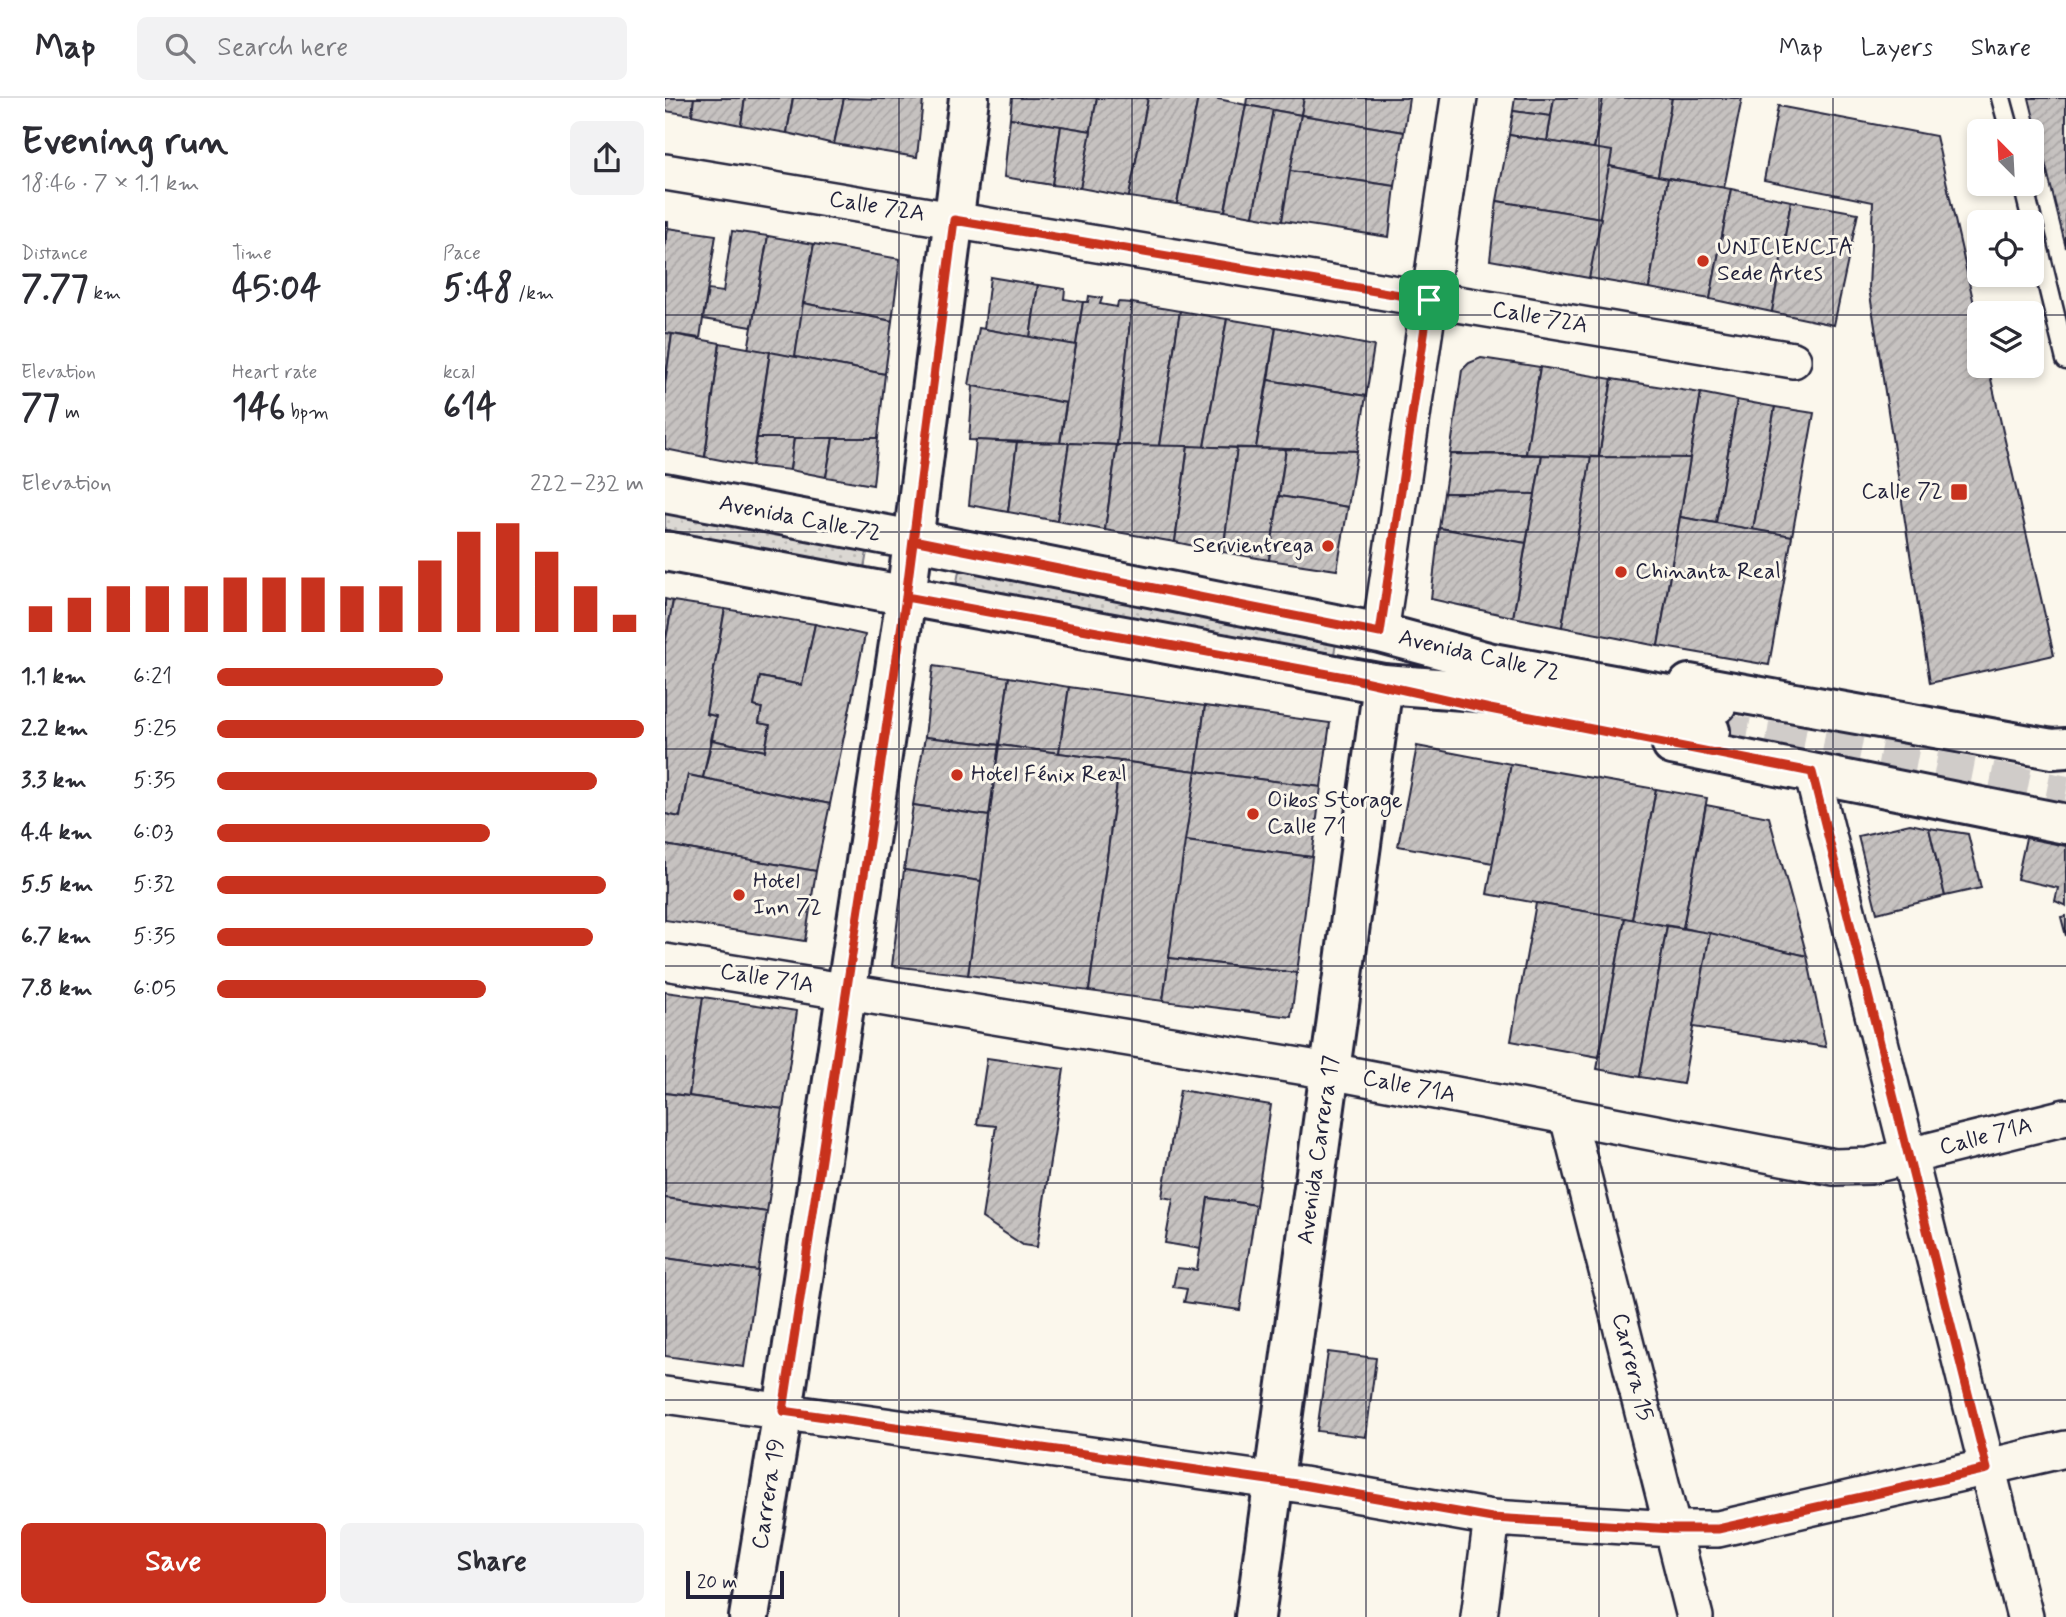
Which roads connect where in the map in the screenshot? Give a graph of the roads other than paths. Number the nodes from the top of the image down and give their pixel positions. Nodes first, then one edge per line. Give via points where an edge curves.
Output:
1 (969, 98) edge
2 (1459, 98) edge
3 (2001, 98) edge
4 (2007, 119) edge
5 (665, 172) edge
6 (2026, 196) edge
7 (954, 220) junction
8 (1429, 300) junction
9 (2066, 359) edge
10 (1793, 360) dead end
11 (665, 493) edge
12 (913, 540) junction
13 (665, 551) edge
14 (906, 597) junction
15 (1380, 633) junction
16 (1383, 684) junction
17 (2066, 748) edge
18 (1812, 772) junction
19 (2066, 824) edge
20 (665, 962) edge
21 (846, 992) junction
22 (1330, 1072) junction
23 (1568, 1116) junction
24 (2066, 1117) edge
25 (1909, 1156) junction
26 (665, 1395) edge
27 (783, 1411) junction
28 (2066, 1449) edge
29 (1987, 1469) junction
30 (1274, 1481) junction
31 (1492, 1518) junction
32 (1673, 1529) junction
33 (749, 1617) edge
34 (1255, 1617) edge
35 (1479, 1617) edge
36 (1695, 1617) edge
37 (2025, 1617) edge

1 - 7 main road, Carrera 19
2 - 8 street
3 - 4 lane
5 - 7 street, Calle 72A
6 - 9 lane
7 - 8 street, Calle 72A
7 - 12 main road, Carrera 19
8 - 10 street, Calle 72A
8 - 15 street
11 - 12 main road, Avenida Calle 72
12 - 14 main road, Carrera 19
12 - 15 main road, Avenida Calle 72
13 - 14 main road, Avenida Calle 72
14 - 16 main road, Avenida Calle 72
14 - 21 main road, Carrera 19
15 - 16 main road, Avenida Calle 72 via 1714,717
15 - 17 main road via 1495,648 2052,750
16 - 18 main road via 1502,712
16 - 22 main road, Avenida Carrera 17
18 - 19 main road
18 - 25 street
20 - 21 street, Calle 71A
21 - 22 street, Calle 71A
21 - 27 main road, Carrera 19
22 - 23 street, Calle 71A
22 - 30 main road, Avenida Carrera 17
23 - 25 street, Calle 71A via 1834,1167 1869,1166
23 - 32 street, Carrera 15
24 - 25 street, Calle 71A
25 - 29 street
26 - 27 street
27 - 30 street
27 - 33 main road, Carrera 19
28 - 29 street
29 - 32 street via 1718,1529
29 - 37 street
30 - 31 street
30 - 34 main road, Avenida Carrera 17
31 - 32 street
31 - 35 street
32 - 36 street, Carrera 15

